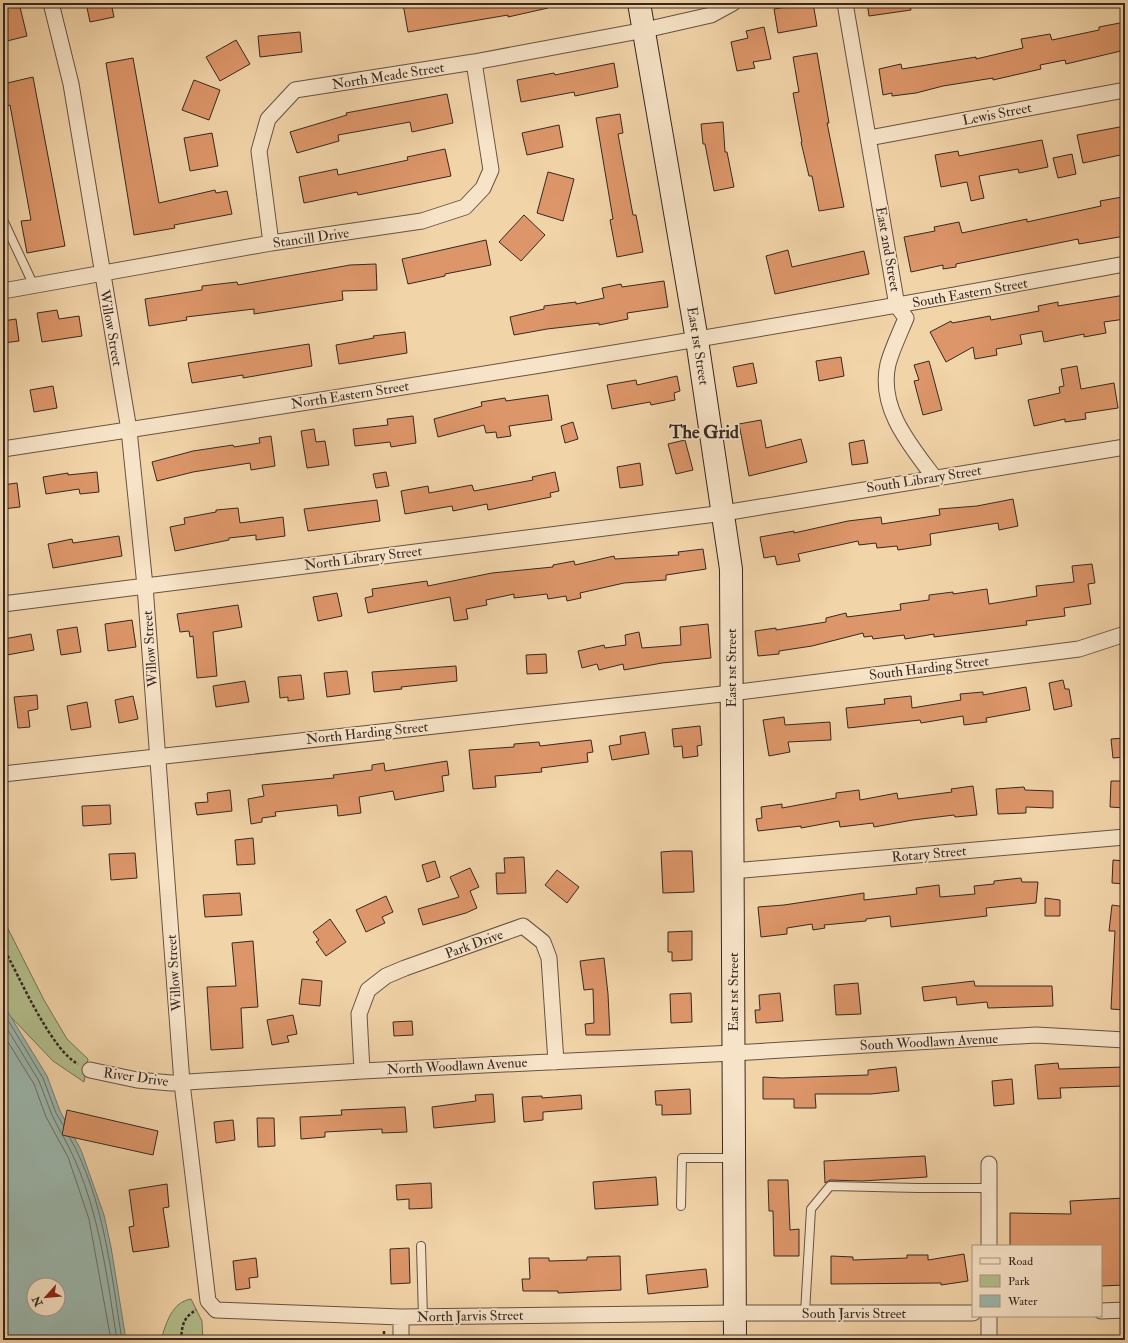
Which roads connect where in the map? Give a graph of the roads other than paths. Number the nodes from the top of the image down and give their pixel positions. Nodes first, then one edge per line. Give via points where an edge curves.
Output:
1 (51, 3) edge
2 (639, 3) edge
3 (733, 3) edge
4 (845, 3) edge
5 (645, 30) junction
6 (474, 62) junction
7 (1125, 90) edge
8 (869, 138) junction
9 (3, 220) edge
10 (271, 243) junction
11 (1125, 264) edge
12 (102, 273) junction
13 (34, 286) junction
14 (3, 291) edge
15 (897, 306) junction
16 (697, 340) junction
17 (129, 430) junction
18 (1125, 447) edge
19 (3, 449) edge
20 (934, 477) junction
21 (724, 513) junction
22 (145, 586) junction
23 (3, 604) edge
24 (1125, 634) edge
25 (731, 693) junction
26 (158, 757) junction
27 (3, 774) edge
28 (1125, 837) edge
29 (733, 871) junction
30 (1125, 1040) edge
31 (733, 1053) junction
32 (556, 1062) junction
33 (90, 1070) road end
34 (362, 1071) junction
35 (182, 1083) junction
36 (733, 1158) junction
37 (989, 1164) dead end
38 (988, 1188) junction
39 (681, 1206) dead end
40 (989, 1245) edge
41 (421, 1246) dead end
42 (204, 1305) joint
43 (1125, 1310) edge
44 (1102, 1311) edge
45 (972, 1312) edge
46 (735, 1313) junction
47 (805, 1313) junction
48 (401, 1317) junction
49 (423, 1317) junction
50 (989, 1317) edge
51 (401, 1340) edge
52 (735, 1340) edge
53 (989, 1340) edge

1 - 12 street, Willow Street via 71,84
2 - 5 street, East 1st Street
3 - 5 street, North Meade Street via 711,15
4 - 8 street, East 2nd Street
5 - 6 street, North Meade Street
5 - 16 street, East 1st Street
6 - 10 street, North Meade Street via 295,90 268,118 259,151
6 - 10 street, Stancill Drive via 491,170 483,188 466,207 422,221
7 - 8 street, Lewis Street
8 - 15 street, East 2nd Street
9 - 13 lane
10 - 12 street, Stancill Drive
11 - 15 street, South Eastern Street
12 - 13 street, Stancill Drive
12 - 17 street, Willow Street
13 - 14 street, Stancill Drive
15 - 16 street, South Eastern Street
15 - 20 street, East 2nd Street via 906,318 888,364 888,401 902,435
16 - 17 street, North Eastern Street
16 - 21 street, East 1st Street
17 - 19 street, North Eastern Street
17 - 22 street, Willow Street
18 - 20 street, South Library Street
20 - 21 street, South Library Street
21 - 22 street, North Library Street
21 - 25 street, East 1st Street via 730,569
22 - 23 street, North Library Street
22 - 26 street, Willow Street
24 - 25 street, South Harding Street via 1079,649
25 - 26 street, North Harding Street
25 - 29 street, East 1st Street
26 - 27 street, North Harding Street
26 - 35 street, Willow Street
28 - 29 street, Rotary Street
29 - 31 street, East 1st Street
30 - 31 street, South Woodlawn Avenue via 1036,1035
31 - 32 street, North Woodlawn Avenue
31 - 36 street, East 1st Street
32 - 34 street, North Woodlawn Avenue
32 - 34 street, Park Drive via 550,958 543,942 523,926 386,976 368,990 359,1014
33 - 35 street, River Drive via 137,1080
34 - 35 street, North Woodlawn Avenue
35 - 42 street, Willow Street
36 - 39 lane via 682,1158
36 - 46 street, East 1st Street
37 - 38 street
38 - 40 street
38 - 47 lane via 830,1186 811,1209
41 - 49 lane
42 - 48 street, North Jarvis Street via 216,1310
43 - 44 street
45 - 47 street, South Jarvis Street
46 - 47 street, South Jarvis Street
46 - 49 street, North Jarvis Street
46 - 52 street, East 1st Street
48 - 49 street, North Jarvis Street
48 - 51 street
50 - 53 street

